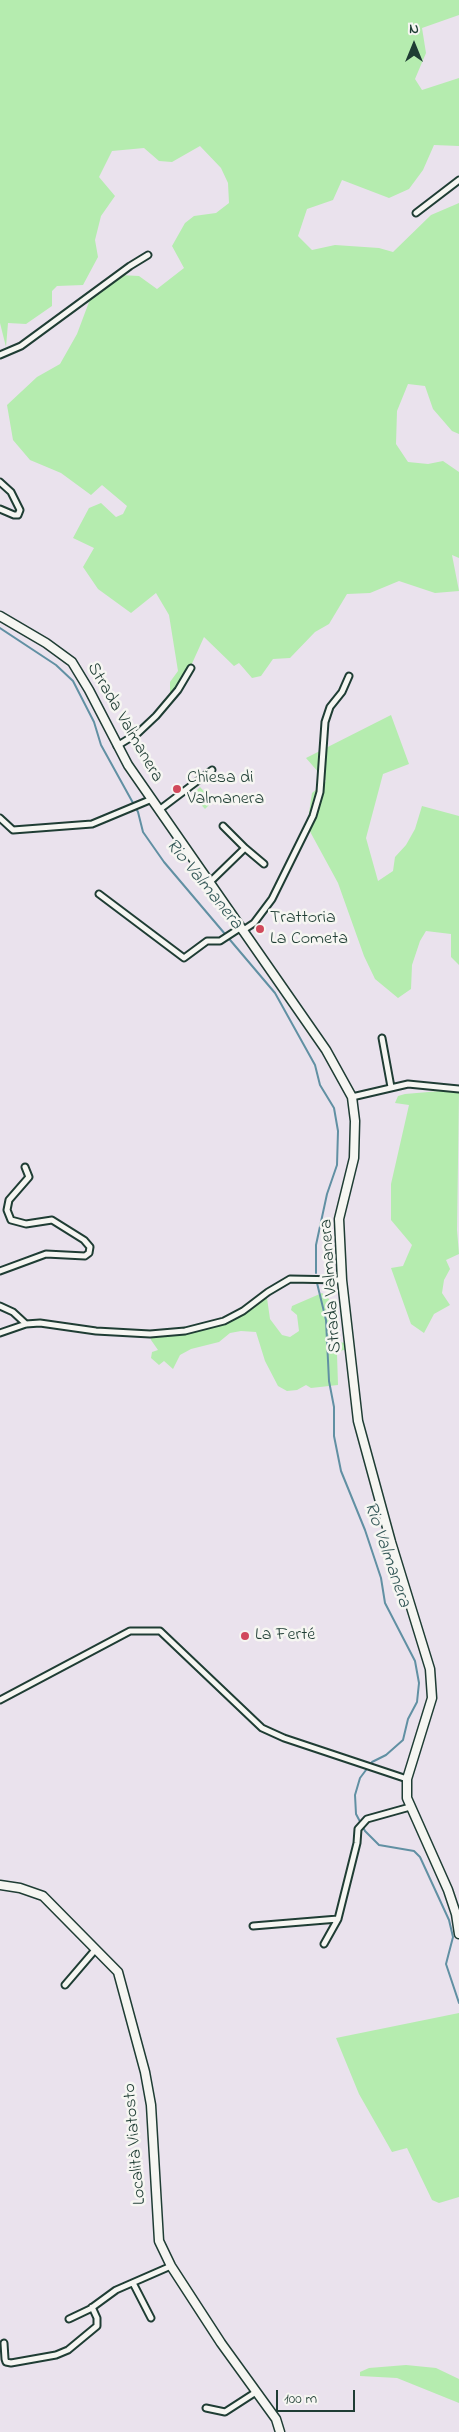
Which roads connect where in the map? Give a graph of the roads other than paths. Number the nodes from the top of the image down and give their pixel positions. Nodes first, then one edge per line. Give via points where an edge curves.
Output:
1 (459, 180) edge
2 (416, 213) dead end
3 (148, 255) dead end
4 (0, 355) edge
5 (0, 482) edge
6 (0, 509) edge
7 (0, 616) edge
8 (191, 668) dead end
9 (349, 676) dead end
10 (117, 746) junction
11 (212, 770) dead end
12 (152, 799) junction
13 (159, 810) junction
14 (0, 818) edge
15 (223, 826) dead end
16 (245, 848) junction
17 (264, 864) dead end
18 (209, 883) junction
19 (99, 894) dead end
20 (241, 930) junction
21 (382, 1038) dead end
22 (391, 1087) junction
23 (459, 1089) edge
24 (352, 1098) junction
25 (25, 1167) dead end
26 (0, 1271) edge
27 (342, 1280) junction
28 (0, 1306) edge
29 (26, 1324) junction
30 (0, 1333) edge
31 (0, 1700) edge
32 (406, 1779) junction
33 (410, 1807) junction
34 (0, 1885) edge
35 (338, 1920) junction
36 (253, 1926) dead end
37 (459, 1934) edge
38 (324, 1944) dead end
39 (95, 1950) junction
40 (65, 1985) dead end
41 (171, 2266) junction
42 (133, 2283) junction
43 (92, 2308) junction
44 (69, 2318) dead end
45 (151, 2318) dead end
46 (4, 2344) dead end
47 (256, 2392) junction
48 (206, 2408) dead end
49 (280, 2432) edge

1 - 2 street
3 - 4 street via 21,346
5 - 6 street via 11,492 20,510 18,515 14,515
7 - 10 street, Strada Valmanera via 72,662
8 - 10 street via 164,708 138,733
9 - 20 street via 330,707 325,722 320,792 314,816 272,899 254,924
10 - 12 street, Strada Valmanera
11 - 13 street
12 - 13 street, Strada Valmanera
12 - 14 street via 92,824 14,830
13 - 18 street, Strada Valmanera
15 - 16 street
16 - 17 street
16 - 18 street
18 - 20 street, Strada Valmanera
19 - 20 street via 184,958 207,941 220,942
20 - 24 street, Strada Valmanera via 326,1050
21 - 22 street
22 - 23 street via 408,1084
22 - 24 street
24 - 27 street, Strada Valmanera via 354,1158 339,1219
25 - 26 street via 29,1177 9,1200 7,1210 11,1220 26,1224 52,1220 84,1240 90,1247 89,1253 85,1256 46,1254
27 - 29 street via 298,1278 282,1282 243,1312 224,1321 184,1331 150,1334
27 - 32 street, Strada Valmanera via 361,1436 430,1669 432,1698
28 - 29 street
29 - 30 street
31 - 32 street via 130,1631 160,1632 262,1728
32 - 33 street, Strada Valmanera
33 - 35 street via 367,1819 360,1828
33 - 37 street, Strada Valmanera via 448,1890
34 - 39 street, Località Viatosto via 43,1896
35 - 36 street
35 - 38 street
39 - 40 street
39 - 41 street, Località Viatosto via 118,1972 145,2072 151,2105 158,2235
41 - 42 street
41 - 47 street, Località Viatosto
42 - 43 street via 116,2290
42 - 45 street
43 - 44 street
43 - 46 street via 97,2326 68,2350 56,2355 11,2363 5,2359
47 - 48 street via 225,2412
47 - 49 street, Località Viatosto via 276,2419

